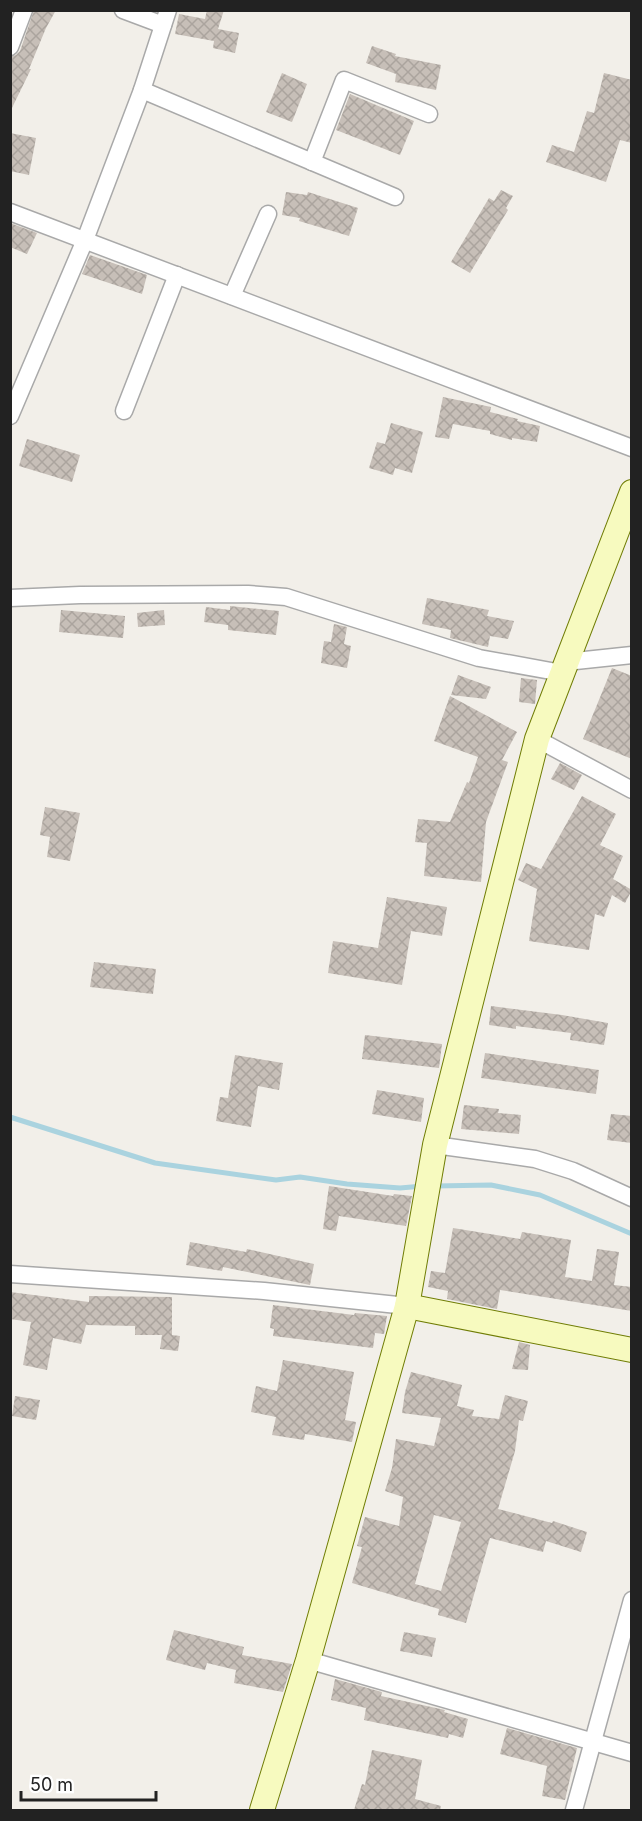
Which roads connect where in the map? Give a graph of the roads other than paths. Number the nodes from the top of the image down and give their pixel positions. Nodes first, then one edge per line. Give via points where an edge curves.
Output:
1 (24, 10) edge
2 (123, 10) edge
3 (166, 18) edge
4 (10, 47) edge
5 (142, 90) junction
6 (429, 114) dead end
7 (312, 162) junction
8 (395, 197) dead end
9 (10, 212) edge
10 (268, 214) dead end
11 (85, 240) junction
12 (177, 275) junction
13 (232, 296) junction
14 (17, 384) edge
15 (124, 411) dead end
16 (10, 416) edge
17 (632, 448) edge
18 (632, 492) edge
19 (10, 598) edge
20 (632, 655) edge
21 (564, 668) junction
22 (537, 739) junction
23 (632, 790) edge
24 (435, 1145) junction
25 (632, 1198) edge
26 (10, 1274) edge
27 (407, 1306) junction
28 (632, 1350) edge
29 (632, 1600) edge
30 (308, 1660) junction
31 (591, 1741) junction
32 (632, 1753) edge
33 (262, 1810) edge
34 (574, 1810) edge

1 - 4 street
2 - 3 street
3 - 5 street
5 - 7 street
5 - 11 street
6 - 7 street via 344,80
7 - 8 street
9 - 11 street
10 - 13 street
11 - 12 street
11 - 14 street
12 - 13 street
12 - 15 street
13 - 17 street
14 - 16 street
18 - 21 street
19 - 21 street via 248,594 286,597 478,658
20 - 21 street
21 - 22 street
22 - 23 street
22 - 24 street
24 - 25 street via 535,1159 573,1171
24 - 27 street
26 - 27 street via 264,1291
27 - 28 street
27 - 30 street
29 - 31 street
30 - 31 street
30 - 33 street
31 - 32 street
31 - 34 street

